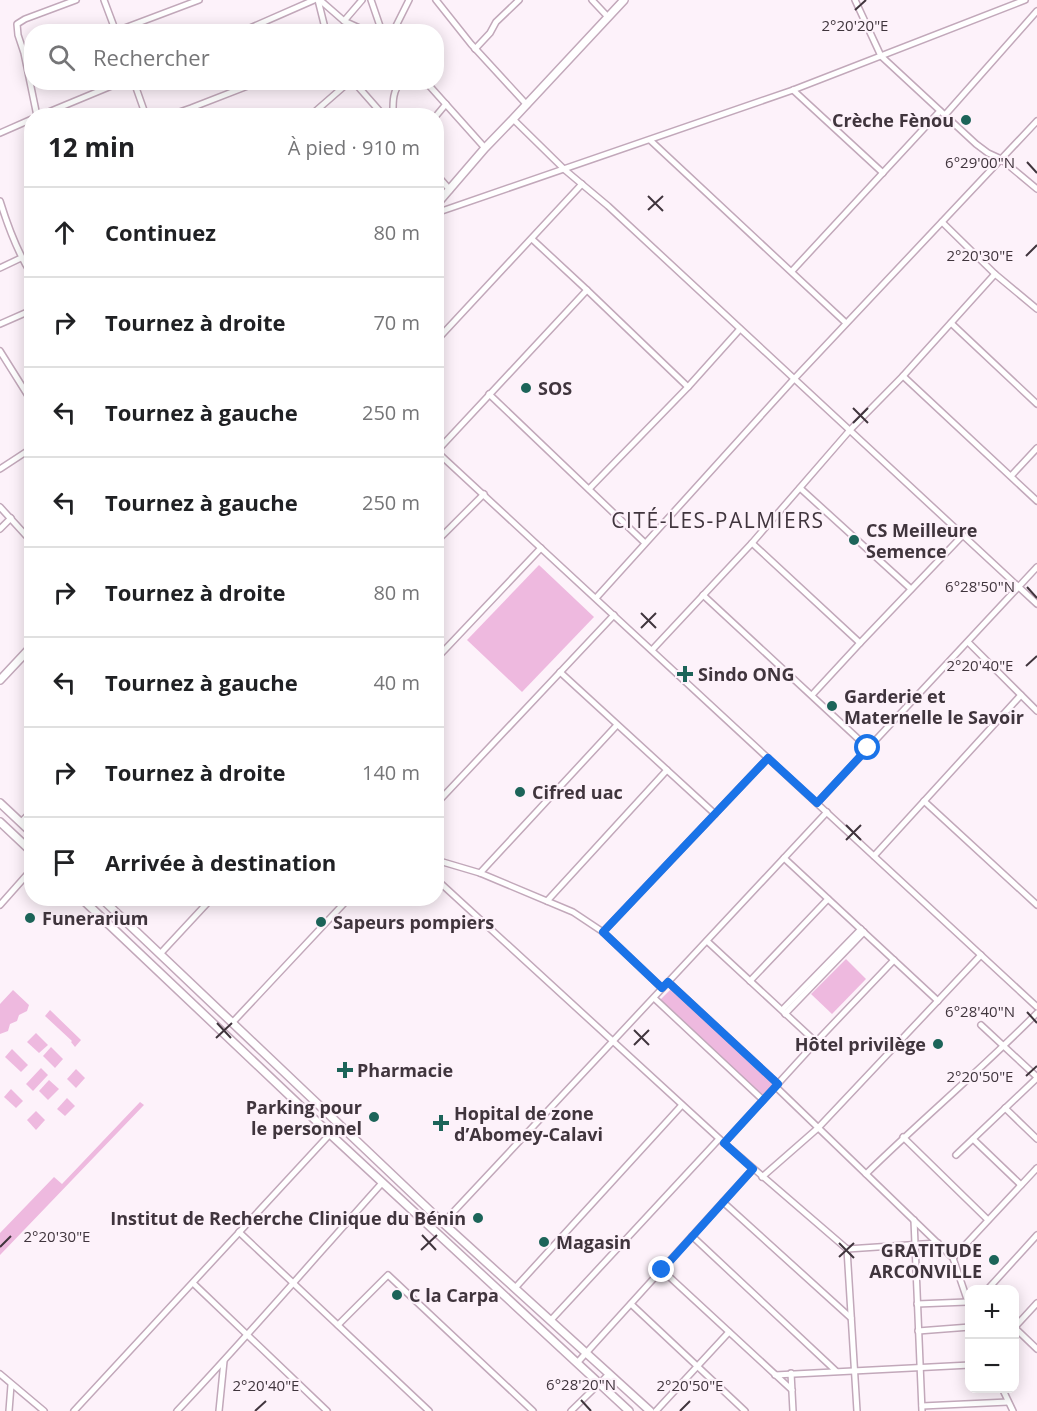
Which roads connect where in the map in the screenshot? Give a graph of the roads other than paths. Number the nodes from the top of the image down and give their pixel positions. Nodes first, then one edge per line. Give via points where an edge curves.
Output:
1 (76, 0) edge
2 (104, 0) edge
3 (317, 0) edge
4 (362, 0) edge
5 (371, 0) edge
6 (409, 0) edge
7 (436, 0) edge
8 (519, 0) edge
9 (592, 0) edge
10 (624, 0) edge
11 (855, 0) edge
12 (1025, 0) edge
13 (196, 1) edge
14 (1037, 11) edge
15 (608, 17) junction
16 (344, 21) junction
17 (113, 24) edge
18 (135, 24) edge
19 (260, 24) edge
20 (324, 24) edge
21 (351, 24) edge
22 (379, 24) edge
23 (397, 24) edge
24 (475, 49) junction
25 (24, 53) edge
26 (881, 56) junction
27 (33, 90) edge
28 (101, 90) edge
29 (137, 90) edge
30 (237, 90) edge
31 (340, 90) edge
32 (361, 90) edge
33 (396, 90) edge
34 (433, 90) edge
35 (793, 90) junction
36 (446, 104) junction
37 (527, 105) junction
38 (37, 108) edge
39 (58, 108) edge
40 (143, 108) edge
41 (191, 108) edge
42 (319, 108) edge
43 (377, 108) edge
44 (393, 108) edge
45 (442, 108) edge
46 (943, 113) junction
47 (513, 119) junction
48 (1037, 121) edge
49 (24, 122) edge
50 (0, 133) edge
51 (650, 140) junction
52 (485, 148) junction
53 (1002, 159) junction
54 (565, 170) junction
55 (883, 173) junction
56 (444, 183) edge
57 (582, 184) junction
58 (1037, 189) edge
59 (450, 190) junction
60 (444, 196) edge
61 (0, 201) edge
62 (444, 210) edge
63 (942, 222) junction
64 (532, 239) junction
65 (21, 258) junction
66 (24, 263) edge
67 (0, 268) edge
68 (792, 271) junction
69 (995, 274) junction
70 (587, 290) junction
71 (1037, 309) edge
72 (24, 314) edge
73 (951, 322) junction
74 (846, 323) junction
75 (0, 324) edge
76 (740, 329) junction
77 (444, 332) edge
78 (0, 351) edge
79 (903, 376) junction
80 (794, 379) junction
81 (688, 387) junction
82 (24, 389) edge
83 (489, 394) junction
84 (1037, 404) edge
85 (850, 430) junction
86 (444, 443) edge
87 (1037, 448) edge
88 (24, 453) edge
89 (444, 457) edge
90 (0, 469) edge
91 (1011, 477) junction
92 (800, 488) junction
93 (589, 489) junction
94 (484, 494) junction
95 (1037, 501) edge
96 (0, 507) edge
97 (11, 518) junction
98 (0, 529) edge
99 (24, 533) edge
100 (444, 534) edge
101 (963, 535) junction
102 (645, 543) junction
103 (752, 543) junction
104 (541, 548) junction
105 (1037, 567) edge
106 (1019, 587) junction
107 (911, 589) junction
108 (704, 595) junction
109 (596, 598) junction
110 (1037, 604) edge
111 (614, 615) junction
112 (860, 642) junction
113 (968, 642) junction
114 (652, 650) junction
115 (444, 651) edge
116 (24, 654) edge
117 (560, 672) junction
118 (0, 680) edge
119 (812, 695) junction
120 (1021, 695) junction
121 (1037, 711) edge
122 (617, 724) junction
123 (868, 748) junction
124 (768, 758) junction
125 (667, 770) junction
126 (444, 795) edge
127 (924, 801) junction
128 (0, 803) edge
129 (817, 803) junction
130 (827, 812) junction
131 (715, 814) junction
132 (24, 819) edge
133 (0, 822) edge
134 (21, 822) junction
135 (24, 825) edge
136 (24, 844) edge
137 (874, 856) junction
138 (784, 858) junction
139 (444, 862) edge
140 (480, 873) junction
141 (24, 878) edge
142 (444, 886) edge
143 (828, 899) junction
144 (547, 901) junction
145 (1036, 902) edge
146 (0, 905) edge
147 (89, 906) edge
148 (109, 906) edge
149 (205, 906) edge
150 (342, 906) edge
151 (862, 931) junction
152 (603, 932) junction
153 (707, 941) junction
154 (160, 954) junction
155 (981, 955) junction
156 (894, 960) junction
157 (750, 981) junction
158 (668, 982) junction
159 (662, 988) junction
160 (654, 998) junction
161 (938, 1000) junction
162 (1037, 1007) edge
163 (785, 1011) junction
164 (1037, 1013) edge
165 (232, 1023) junction
166 (981, 1025) dead end
167 (612, 1042) junction
168 (816, 1042) junction
169 (1004, 1046) junction
170 (1037, 1078) edge
171 (777, 1085) junction
172 (764, 1100) junction
173 (682, 1105) junction
174 (1005, 1108) junction
175 (818, 1128) junction
176 (330, 1134) junction
177 (903, 1137) junction
178 (973, 1139) junction
179 (1037, 1139) edge
180 (721, 1141) junction
181 (956, 1155) dead end
182 (1037, 1168) edge
183 (753, 1169) junction
184 (866, 1174) junction
185 (762, 1177) junction
186 (382, 1183) junction
187 (1021, 1185) junction
188 (723, 1202) junction
189 (914, 1220) junction
190 (988, 1220) junction
191 (443, 1223) junction
192 (239, 1232) junction
193 (1037, 1235) edge
194 (693, 1236) junction
195 (938, 1244) junction
196 (915, 1245) junction
197 (847, 1249) junction
198 (953, 1258) junction
199 (662, 1270) junction
200 (193, 1282) junction
201 (293, 1282) junction
202 (992, 1285) edge
203 (515, 1288) junction
204 (965, 1296) edge
205 (1037, 1303) edge
206 (631, 1304) junction
207 (917, 1304) junction
208 (965, 1305) edge
209 (850, 1318) junction
210 (550, 1320) junction
211 (1019, 1323) edge
212 (338, 1325) junction
213 (965, 1327) edge
214 (918, 1331) junction
215 (729, 1332) junction
216 (1019, 1333) edge
217 (247, 1334) junction
218 (1037, 1349) edge
219 (586, 1353) junction
220 (224, 1361) junction
221 (577, 1363) junction
222 (965, 1365) edge
223 (698, 1366) junction
224 (920, 1367) junction
225 (853, 1370) junction
226 (836, 1371) junction
227 (791, 1373) junction
228 (0, 1374) edge
229 (609, 1374) junction
230 (775, 1375) junction
231 (599, 1383) junction
232 (11, 1385) junction
233 (792, 1390) junction
234 (1004, 1393) edge
235 (1008, 1402) junction
236 (922, 1409) edge
237 (220, 1410) edge
238 (9, 1411) edge
239 (44, 1411) edge
240 (74, 1411) edge
241 (177, 1411) edge
242 (327, 1411) edge
243 (429, 1411) edge
244 (533, 1411) edge
245 (571, 1411) edge
246 (629, 1411) edge
247 (650, 1411) edge
248 (656, 1411) edge
249 (745, 1411) edge
250 (793, 1411) edge
251 (857, 1411) edge
252 (1013, 1411) edge

1 - 25 street via 17,24
2 - 17 street
3 - 16 street
3 - 19 street
3 - 20 street
4 - 16 street
5 - 22 street
6 - 23 street
7 - 24 street
8 - 24 street via 496,21
9 - 15 street
10 - 15 street
11 - 26 street
12 - 26 street
13 - 18 street
14 - 46 street
15 - 37 street
16 - 21 street
24 - 37 street
26 - 35 street
26 - 46 street
27 - 38 street
28 - 39 street
29 - 40 street
30 - 41 street
31 - 42 street
32 - 43 street
33 - 44 street
34 - 36 street
35 - 51 street
35 - 55 street
36 - 45 street
36 - 52 street
37 - 47 street
46 - 53 street via 975,144
46 - 55 street
47 - 52 street
47 - 54 street
48 - 53 street
49 - 50 street
51 - 54 street
51 - 68 street
52 - 59 street
53 - 58 street
53 - 63 street
54 - 57 street
54 - 62 street
55 - 68 street
56 - 59 street
57 - 64 street
57 - 76 street
59 - 60 street
61 - 65 street
63 - 69 street
63 - 74 street
64 - 70 street
64 - 77 street
65 - 66 street
65 - 67 street
68 - 74 street
69 - 71 street
69 - 73 street
70 - 81 street
70 - 83 street
72 - 75 street
73 - 79 street
73 - 84 street
74 - 80 street
76 - 80 street
76 - 81 street
78 - 82 street
79 - 85 street
79 - 91 street
80 - 85 street
80 - 102 street
81 - 93 street
83 - 86 street
83 - 93 street
85 - 92 street
85 - 101 street
87 - 91 street
88 - 90 street
89 - 94 street
91 - 95 street
92 - 103 street
92 - 107 street
93 - 102 street
94 - 100 street
94 - 104 street
96 - 97 street
97 - 98 street
97 - 99 street
101 - 106 street
101 - 107 street
102 - 109 street
103 - 108 street
103 - 112 street
104 - 109 street
104 - 115 street
105 - 106 street
106 - 110 street
106 - 113 street
107 - 112 street
108 - 114 street
108 - 119 street
109 - 111 street
111 - 114 street
111 - 117 street
112 - 119 street
113 - 120 street
113 - 123 street
114 - 124 street
116 - 118 street
117 - 122 street
117 - 126 street
119 - 123 street
120 - 121 street
120 - 127 street
122 - 125 street
122 - 140 street
123 - 129 street
124 - 129 street
124 - 131 street
125 - 131 street
125 - 144 street
127 - 137 street
127 - 145 street
128 - 134 street
129 - 130 street
130 - 137 street
130 - 138 street
131 - 152 street
132 - 134 street
133 - 136 street
134 - 135 street
137 - 155 street
138 - 143 street
138 - 153 street
139 - 140 street
140 - 144 street
141 - 146 street
142 - 167 street
143 - 151 street
143 - 157 street
144 - 152 street
147 - 176 street
148 - 154 street
149 - 154 street
150 - 165 street
151 - 156 street
151 - 163 street
152 - 159 street
153 - 157 street
153 - 158 street
154 - 165 street
155 - 161 street
155 - 162 street
156 - 161 street
156 - 168 street
157 - 163 street
158 - 159 street
158 - 171 street
159 - 160 street
160 - 167 street
160 - 172 street
161 - 175 street
163 - 168 street
164 - 169 street
165 - 191 street
166 - 169 street
167 - 173 street
167 - 191 street
168 - 171 street
169 - 170 street
169 - 177 street
170 - 174 street
171 - 172 street
171 - 175 street
172 - 180 street
173 - 180 street
173 - 203 street
174 - 178 street
174 - 179 street
175 - 184 street
175 - 185 street
176 - 186 street
176 - 192 street
177 - 184 street
177 - 190 street
178 - 181 street
178 - 187 street
180 - 183 street
180 - 210 street
182 - 187 street
183 - 185 street
183 - 188 street
184 - 189 street
185 - 197 street
186 - 201 street
186 - 221 street
187 - 190 street
188 - 194 street
188 - 209 street
189 - 195 street
189 - 196 street
190 - 198 street
191 - 203 street
192 - 200 street
192 - 201 street
193 - 202 street
194 - 199 street
194 - 226 street
195 - 196 street
195 - 198 street
196 - 197 street
196 - 207 street
197 - 209 street
198 - 204 street
199 - 206 street
199 - 215 street
200 - 217 street
200 - 240 street
201 - 212 street
201 - 217 street
203 - 210 street
205 - 211 street
206 - 219 street
206 - 223 street
207 - 208 street
207 - 214 street
209 - 225 street
210 - 219 street
212 - 243 street
212 - 244 street via 388,1275
213 - 214 street
214 - 224 street
215 - 223 street
215 - 230 street
216 - 218 street
217 - 220 street
217 - 242 street
219 - 221 street
219 - 229 street
220 - 237 street
220 - 241 street
221 - 231 street
222 - 224 street
223 - 248 street
223 - 249 street
224 - 225 street
224 - 236 street
225 - 226 street
225 - 251 street
226 - 227 street
227 - 230 street
227 - 233 street
228 - 232 street
229 - 231 street
229 - 247 street
230 - 233 street
231 - 245 street
231 - 246 street
232 - 238 street
232 - 239 street
233 - 250 street
234 - 235 street
235 - 236 street
235 - 252 street

